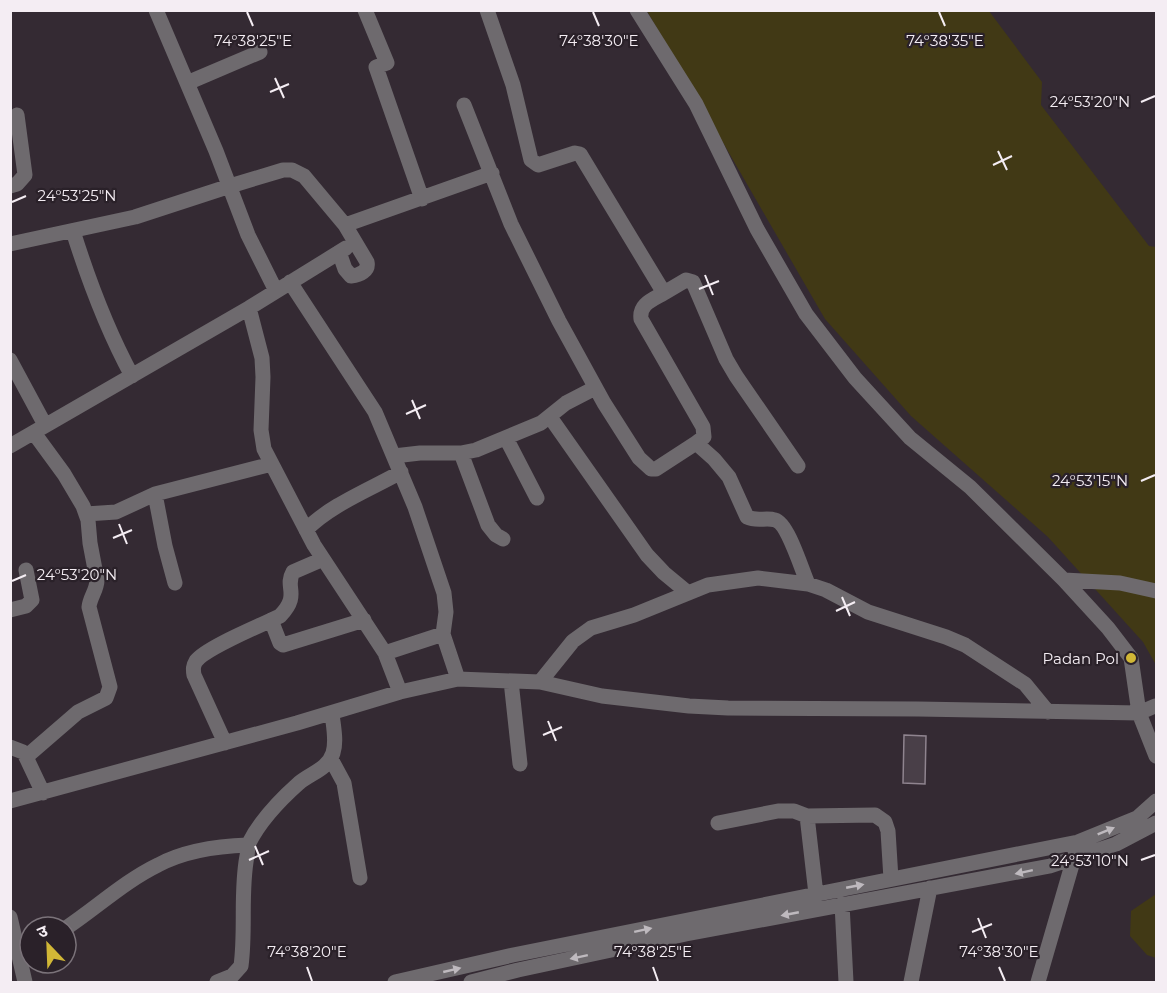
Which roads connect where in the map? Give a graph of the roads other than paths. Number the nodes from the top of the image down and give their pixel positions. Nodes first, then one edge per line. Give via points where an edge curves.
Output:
1 (156, 10) edge
2 (365, 10) edge
3 (487, 10) edge
4 (638, 10) edge
5 (260, 52) dead end
6 (187, 83) junction
7 (464, 105) dead end
8 (16, 115) dead end
9 (492, 173) junction
10 (10, 186) edge
11 (230, 186) junction
12 (422, 199) junction
13 (345, 225) junction
14 (73, 231) junction
15 (357, 243) junction
16 (10, 244) edge
17 (339, 252) junction
18 (291, 282) junction
19 (276, 291) junction
20 (664, 292) junction
21 (249, 308) junction
22 (10, 360) edge
23 (132, 376) junction
24 (595, 388) junction
25 (550, 417) junction
26 (39, 429) junction
27 (506, 438) junction
28 (696, 442) junction
29 (10, 446) edge
30 (461, 453) junction
31 (394, 456) junction
32 (272, 464) junction
33 (798, 466) dead end
34 (401, 472) junction
35 (155, 494) junction
36 (537, 498) dead end
37 (86, 514) junction
38 (306, 530) junction
39 (503, 539) dead end
40 (323, 559) junction
41 (26, 570) dead end
42 (1064, 580) junction
43 (175, 583) dead end
44 (808, 584) junction
45 (1156, 591) edge
46 (687, 592) junction
47 (10, 610) edge
48 (271, 620) junction
49 (364, 620) junction
50 (443, 634) junction
51 (385, 653) junction
52 (458, 679) junction
53 (511, 681) junction
54 (540, 682) junction
55 (1135, 687) junction
56 (400, 692) junction
57 (1156, 709) edge
58 (332, 712) junction
59 (1048, 712) junction
60 (1139, 713) junction
61 (225, 743) junction
62 (10, 747) edge
63 (1156, 756) edge
64 (26, 757) junction
65 (331, 759) junction
66 (520, 764) dead end
67 (43, 793) junction
68 (10, 801) edge
69 (1156, 801) edge
70 (807, 816) junction
71 (718, 823) dead end
72 (1156, 823) edge
73 (1078, 842) junction
74 (248, 845) junction
75 (1074, 859) junction
76 (360, 878) dead end
77 (891, 879) junction
78 (930, 888) junction
79 (817, 901) junction
80 (842, 904) junction
81 (10, 917) edge
82 (78, 920) edge
83 (18, 938) edge
84 (518, 969) edge
85 (217, 982) edge
86 (400, 982) edge
87 (471, 982) edge
88 (846, 982) edge
89 (911, 982) edge
90 (1038, 982) edge

1 - 6 street
2 - 12 street via 387,63 376,68
3 - 20 street via 515,92 531,160 538,165 580,154
4 - 42 street via 696,104 757,229 806,314 855,378 910,438 970,487
5 - 6 street
6 - 11 street
7 - 9 street
8 - 10 street via 25,175
9 - 12 street
9 - 24 street via 523,250
11 - 13 street via 292,170 304,176
11 - 14 street via 135,217
11 - 19 street via 248,235
12 - 13 street
13 - 15 street
14 - 16 street
14 - 23 street via 92,291
15 - 17 street
15 - 17 street via 367,262 365,271 351,276
17 - 18 street
18 - 19 street
18 - 31 street via 375,412
19 - 21 street
20 - 28 street via 643,305 641,319 703,427 704,436
20 - 33 street via 686,280 693,282 736,376
21 - 23 street
21 - 32 street via 262,358 262,439
22 - 26 street
23 - 26 street
24 - 25 street via 566,403
24 - 28 street via 639,458 651,469 661,467
25 - 27 street
25 - 46 street via 647,555
26 - 29 street
26 - 37 street
27 - 30 street
27 - 36 street
28 - 44 street via 729,477 747,517 757,521 772,519 784,526
30 - 31 street
30 - 39 street via 488,525
31 - 34 street
32 - 35 street
32 - 38 street
34 - 38 street via 332,509
34 - 50 street via 446,600
35 - 37 street via 116,512
35 - 43 street
37 - 64 street via 97,580 89,607 110,687 100,702 78,712
38 - 40 street
40 - 48 street via 293,572 292,600 280,616
40 - 49 street
41 - 47 street via 32,600
42 - 45 street via 1120,583
42 - 55 street via 1131,658
44 - 46 street via 758,578
44 - 59 street via 885,619 965,645 1025,684
46 - 54 street via 583,632
48 - 49 street via 283,645
48 - 61 street via 220,645 194,665 194,675
49 - 51 street
50 - 51 street
50 - 52 street
51 - 56 street
52 - 53 street
52 - 56 street
53 - 54 street
53 - 66 street
54 - 59 street via 612,697 718,708
55 - 57 street
55 - 60 street
56 - 58 street
57 - 60 street
58 - 61 street
58 - 65 street via 335,740
59 - 60 street
60 - 63 street
61 - 67 street
62 - 64 street
64 - 67 street
65 - 74 street via 292,789
65 - 76 street via 344,783
67 - 68 street
73 -> 69 street via 1137,818
70 - 71 street via 794,811 778,812
70 - 77 street via 880,818 888,831
70 - 79 street
72 - 75 street via 1116,844
73 - 75 street
73 - 77 street
74 - 82 street via 194,853 158,864
74 - 85 street via 241,966 232,976
75 -> 78 street via 1021,873
75 - 90 street
79 -> 77 street
78 - 80 street
78 - 89 street
79 - 80 street
79 - 84 street via 686,934
80 - 88 street
81 - 83 street
86 -> 84 street
84 - 87 street

